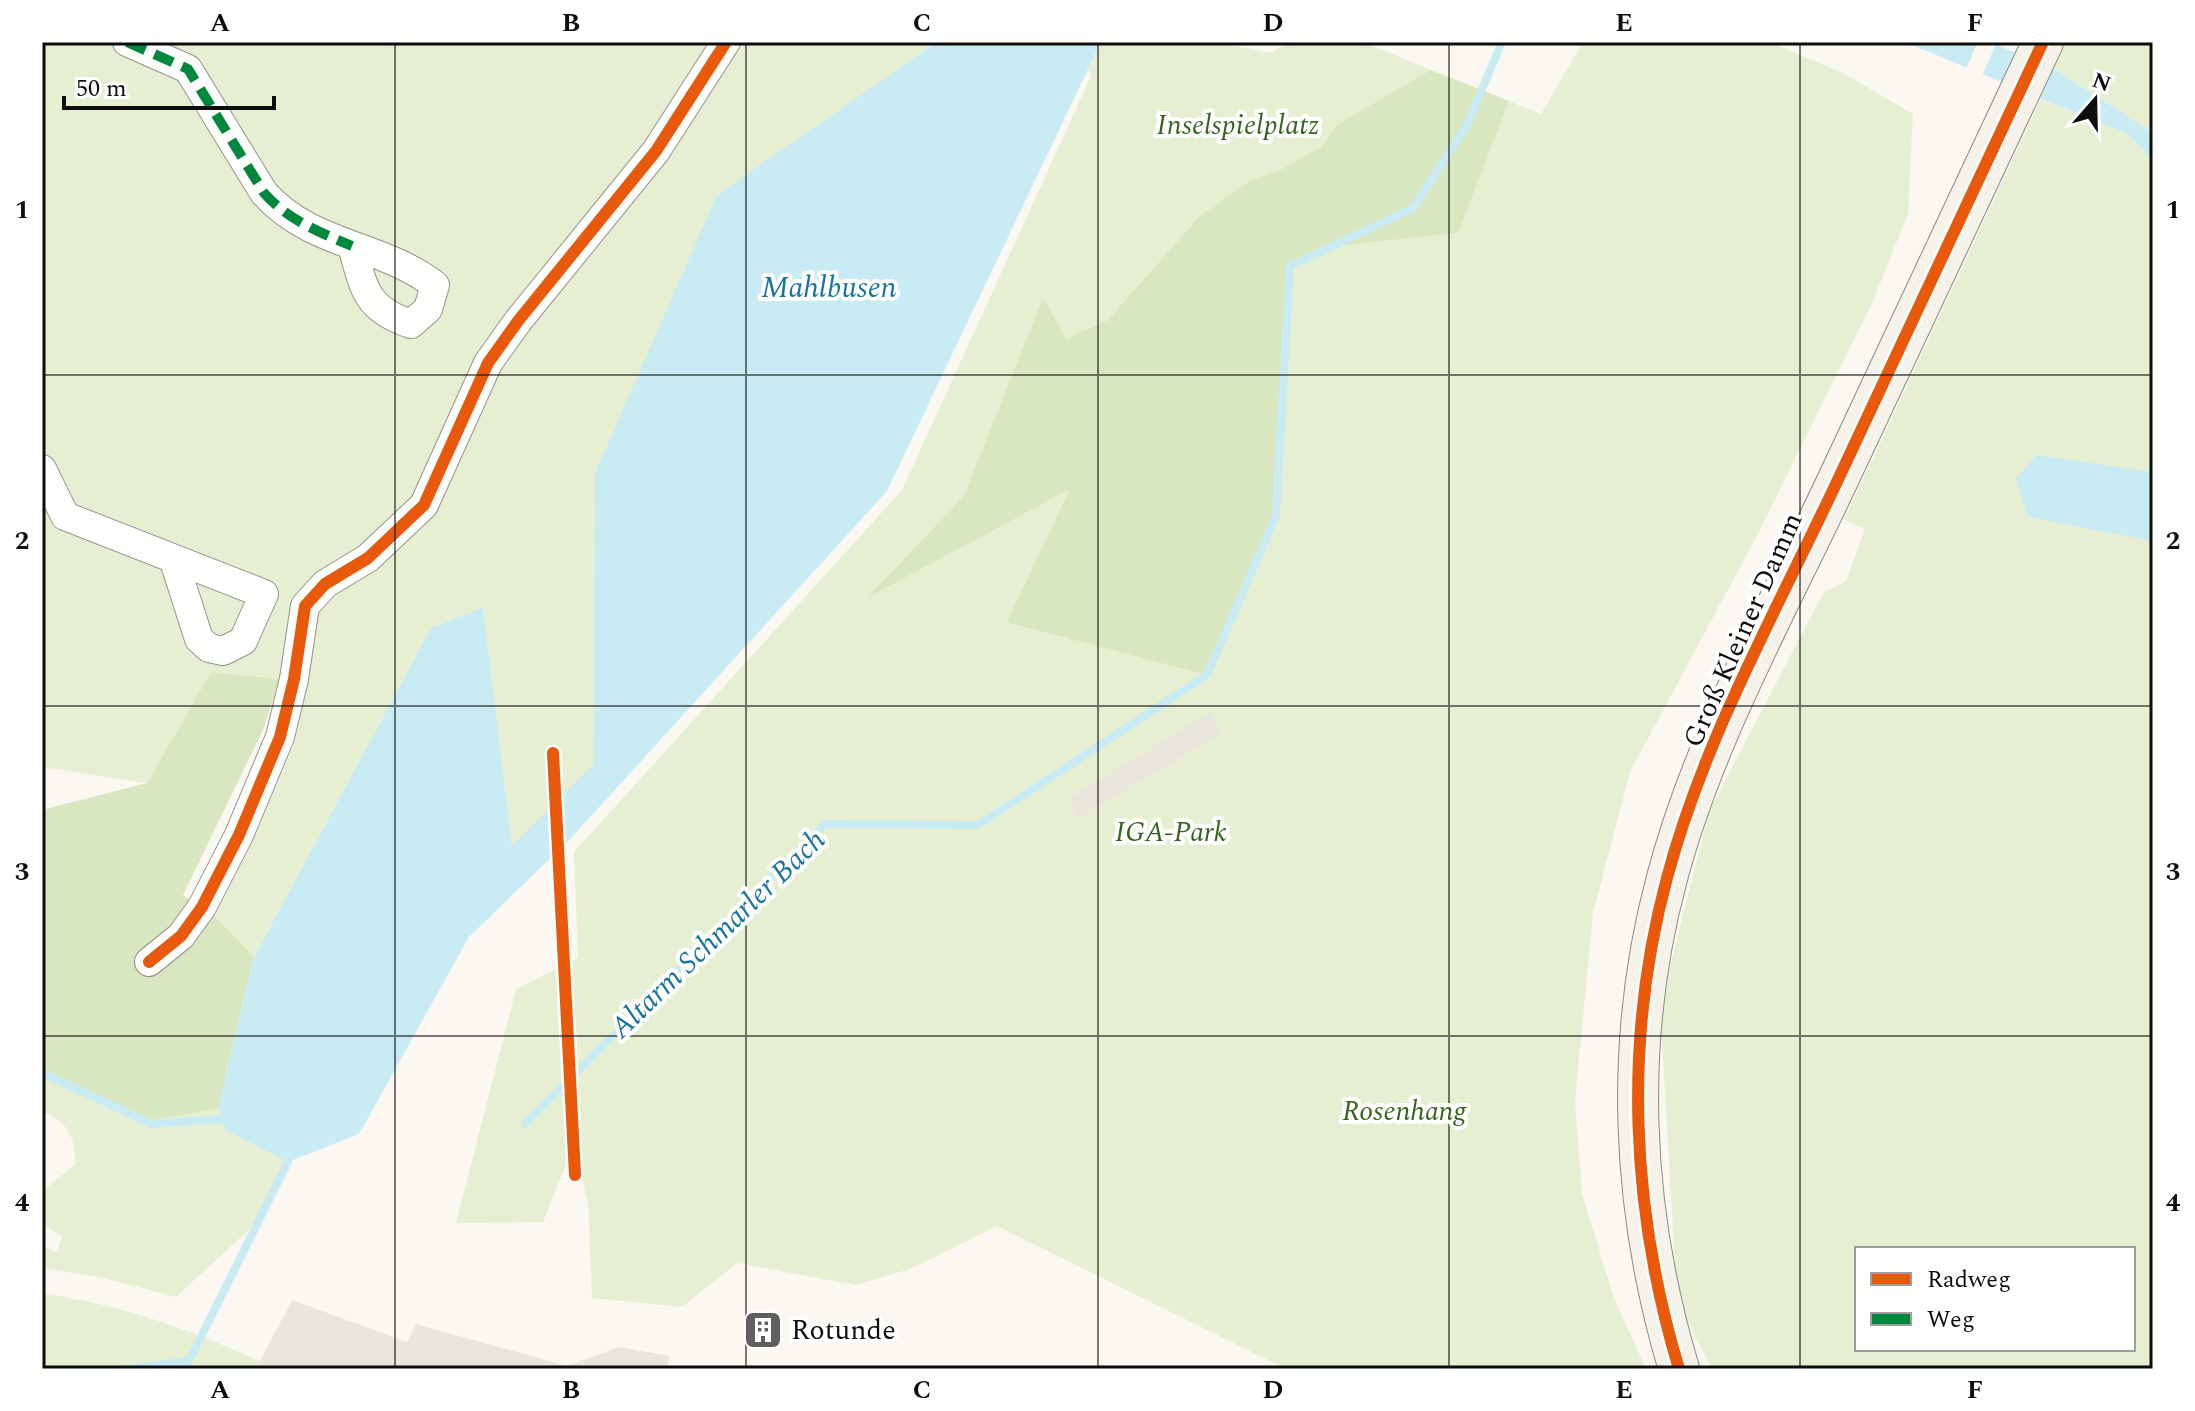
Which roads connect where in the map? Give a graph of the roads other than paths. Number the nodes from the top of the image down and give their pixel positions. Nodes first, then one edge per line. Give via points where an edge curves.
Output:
1 (127, 42) edge
2 (726, 42) edge
3 (2042, 46) edge
4 (352, 246) dead end
5 (42, 469) edge
6 (54, 516) edge
7 (174, 561) dead end
8 (149, 962) dead end
9 (1679, 1369) edge

1 - 4 street via 188,69 278,208
2 - 8 street via 656,151 488,363 424,505 368,558 325,584 305,606 280,737 239,835 202,907 181,936
3 - 9 street, Groß Kleiner Damm via 1723,726 1667,878 1646,980 1637,1107 1646,1231
5 - 6 street
6 - 7 street

